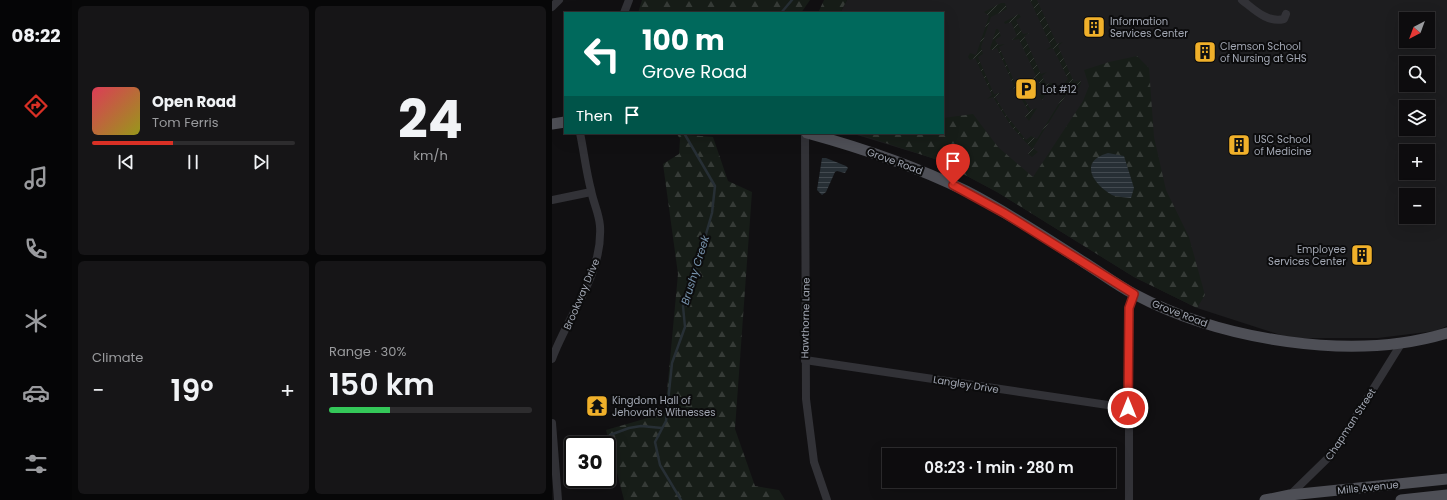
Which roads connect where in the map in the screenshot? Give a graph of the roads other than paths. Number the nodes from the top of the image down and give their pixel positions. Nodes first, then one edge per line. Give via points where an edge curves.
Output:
1 (558, 0) edge
2 (629, 0) edge
3 (1242, 0) edge
4 (552, 7) edge
5 (624, 12) edge
6 (1286, 14) dead end
7 (564, 122) edge
8 (552, 124) edge
9 (580, 134) edge
10 (806, 134) edge
11 (809, 134) edge
12 (591, 192) junction
13 (552, 200) edge
14 (1134, 294) junction
15 (1447, 334) edge
16 (1401, 344) junction
17 (552, 359) edge
18 (805, 360) junction
19 (1128, 408) junction
20 (552, 423) edge
21 (1447, 479) edge
22 (1290, 495) junction
23 (1447, 495) edge
24 (558, 500) edge
25 (827, 500) edge
26 (1129, 500) edge
27 (1265, 500) edge
28 (1401, 500) edge

1 - 4 street
2 - 5 street
3 - 6 street via 1271,19 1284,19
7 - 8 main road
9 - 12 street, Brookway Drive
10 - 18 street, Hawthorne Lane
11 - 14 main road, Grove Road via 889,158 967,192 1050,240
12 - 13 street
12 - 17 street, Brookway Drive via 600,225 598,251 593,270
14 - 16 main road, Grove Road via 1211,325 1259,337 1309,345
14 - 19 street via 1129,308
15 - 16 main road, Grove Road
16 - 22 street, Chapman Street via 1334,452
18 - 19 street, Langley Drive
18 - 25 street, Hawthorne Lane via 810,442
19 - 26 street
20 - 24 street
21 - 22 main road, Mills Avenue
22 - 27 main road, Mills Avenue
23 - 28 main road, Mills Avenue

